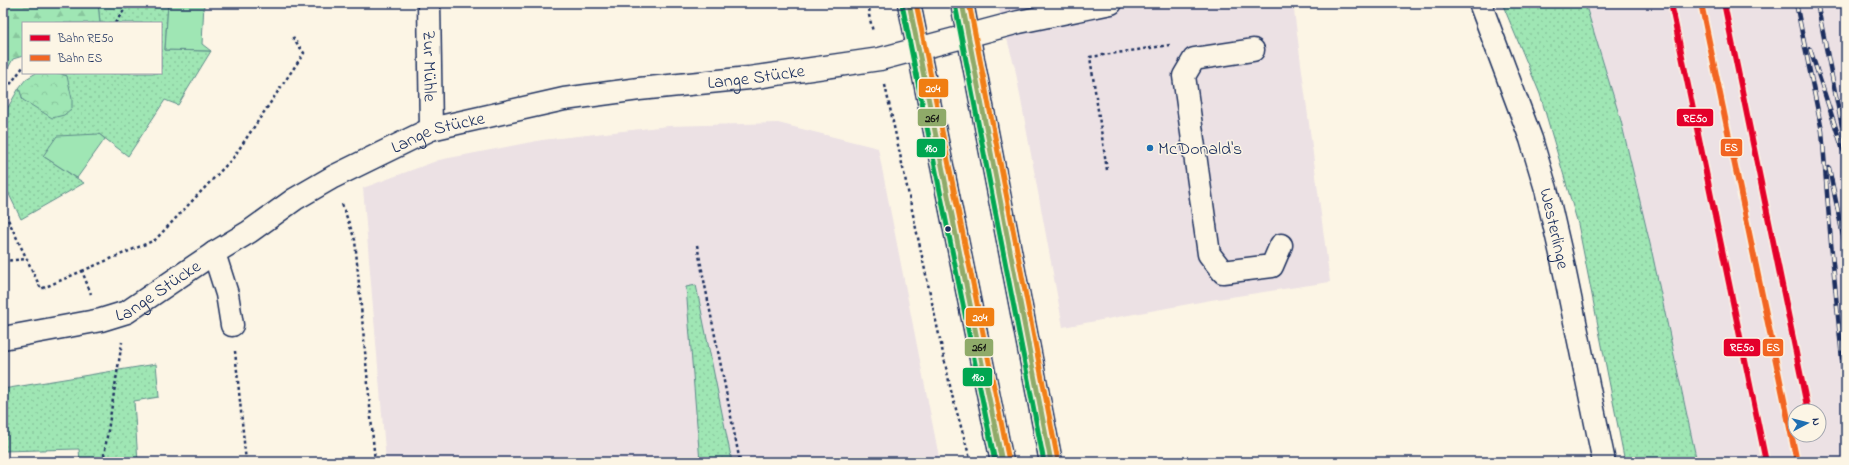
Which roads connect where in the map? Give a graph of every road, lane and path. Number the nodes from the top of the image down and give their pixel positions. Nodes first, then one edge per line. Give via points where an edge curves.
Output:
1 (129, 3) edge
2 (429, 3) edge
3 (909, 3) edge
4 (962, 3) edge
5 (1111, 3) edge
6 (1480, 3) edge
7 (116, 22) edge
8 (291, 35) dead end
9 (967, 36) junction
10 (918, 49) junction
11 (1253, 50) dead end
12 (880, 60) junction
13 (22, 68) edge
14 (3, 94) edge
15 (431, 128) junction
16 (332, 177) junction
17 (3, 209) edge
18 (697, 245) dead end
19 (1281, 245) dead end
20 (214, 253) junction
21 (26, 259) junction
22 (3, 261) edge
23 (82, 271) junction
24 (126, 312) junction
25 (101, 320) junction
26 (232, 325) joint
27 (3, 338) edge
28 (103, 462) edge
29 (246, 462) edge
30 (375, 462) edge
31 (740, 462) edge
32 (971, 462) edge
33 (1002, 462) edge
34 (1051, 462) edge
35 (1604, 462) edge

1 - 7 path
2 - 15 street, Zur Mühle
3 - 10 street
4 - 9 street
5 - 9 street via 1019,22
6 - 35 street, Westerlinge via 1531,139 1546,190
8 - 23 path via 304,53 233,158 155,240
9 - 10 street, Lange Stücke
9 - 34 street
10 - 12 street, Lange Stücke
10 - 33 street
11 - 19 street via 1194,59 1184,76 1209,254 1223,272 1272,266
12 - 15 street, Lange Stücke via 564,99
12 - 32 path via 952,395
13 - 14 path
15 - 16 street, Lange Stücke
16 - 20 street, Lange Stücke via 295,198 249,232
16 - 30 path via 355,240
17 - 21 path
18 - 31 path
20 - 24 street, Lange Stücke
20 - 26 street via 227,294
21 - 22 path
21 - 23 path via 41,289
23 - 25 path
24 - 25 street, Lange Stücke
24 - 28 path
25 - 27 street, Lange Stücke
26 - 29 path

